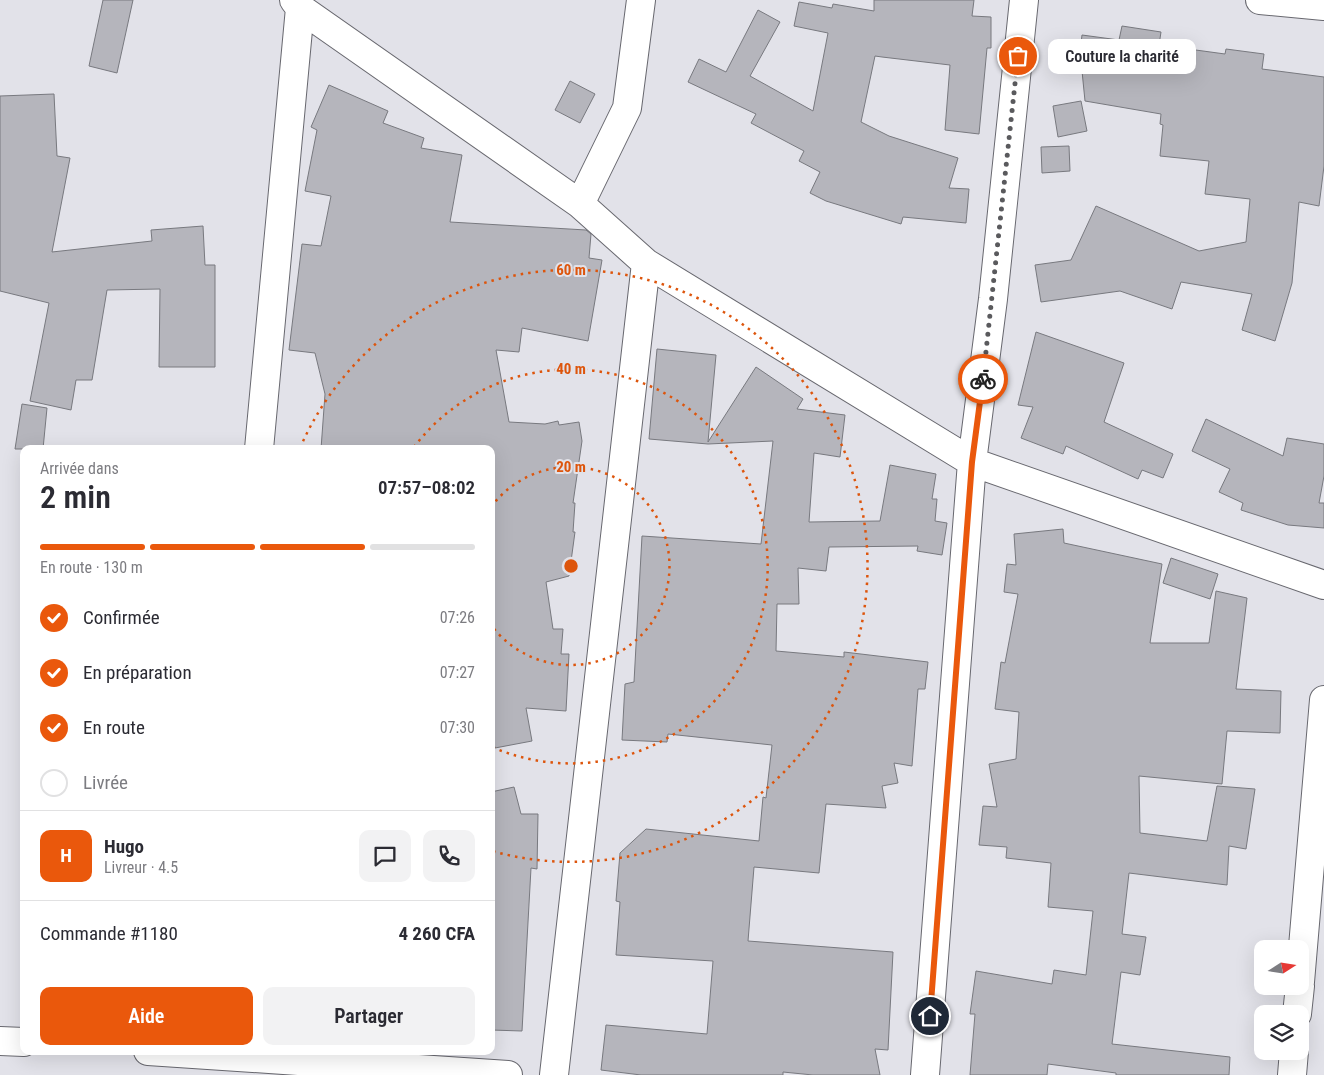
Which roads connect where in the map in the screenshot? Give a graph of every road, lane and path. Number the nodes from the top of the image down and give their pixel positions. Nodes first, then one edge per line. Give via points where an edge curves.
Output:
1 (641, 0) edge
2 (1024, 0) edge
3 (1260, 0) edge
4 (297, 4) edge
5 (1324, 6) edge
6 (580, 204) junction
7 (646, 263) junction
8 (259, 445) edge
9 (972, 462) junction
10 (1324, 585) edge
11 (1324, 700) edge
12 (1304, 940) edge
13 (0, 1040) edge
14 (20, 1042) edge
15 (172, 1055) edge
16 (202, 1060) edge
17 (1293, 1060) edge
18 (508, 1075) edge
19 (554, 1075) edge
20 (925, 1075) edge
21 (1292, 1075) edge

1 - 6 street via 627,108
2 - 9 street via 993,299
3 - 5 street
4 - 6 street
4 - 8 street
6 - 7 street
7 - 9 street
7 - 19 street
9 - 10 street
9 - 20 street
11 - 12 street
13 - 14 street
15 - 16 street
16 - 18 street
17 - 21 street

